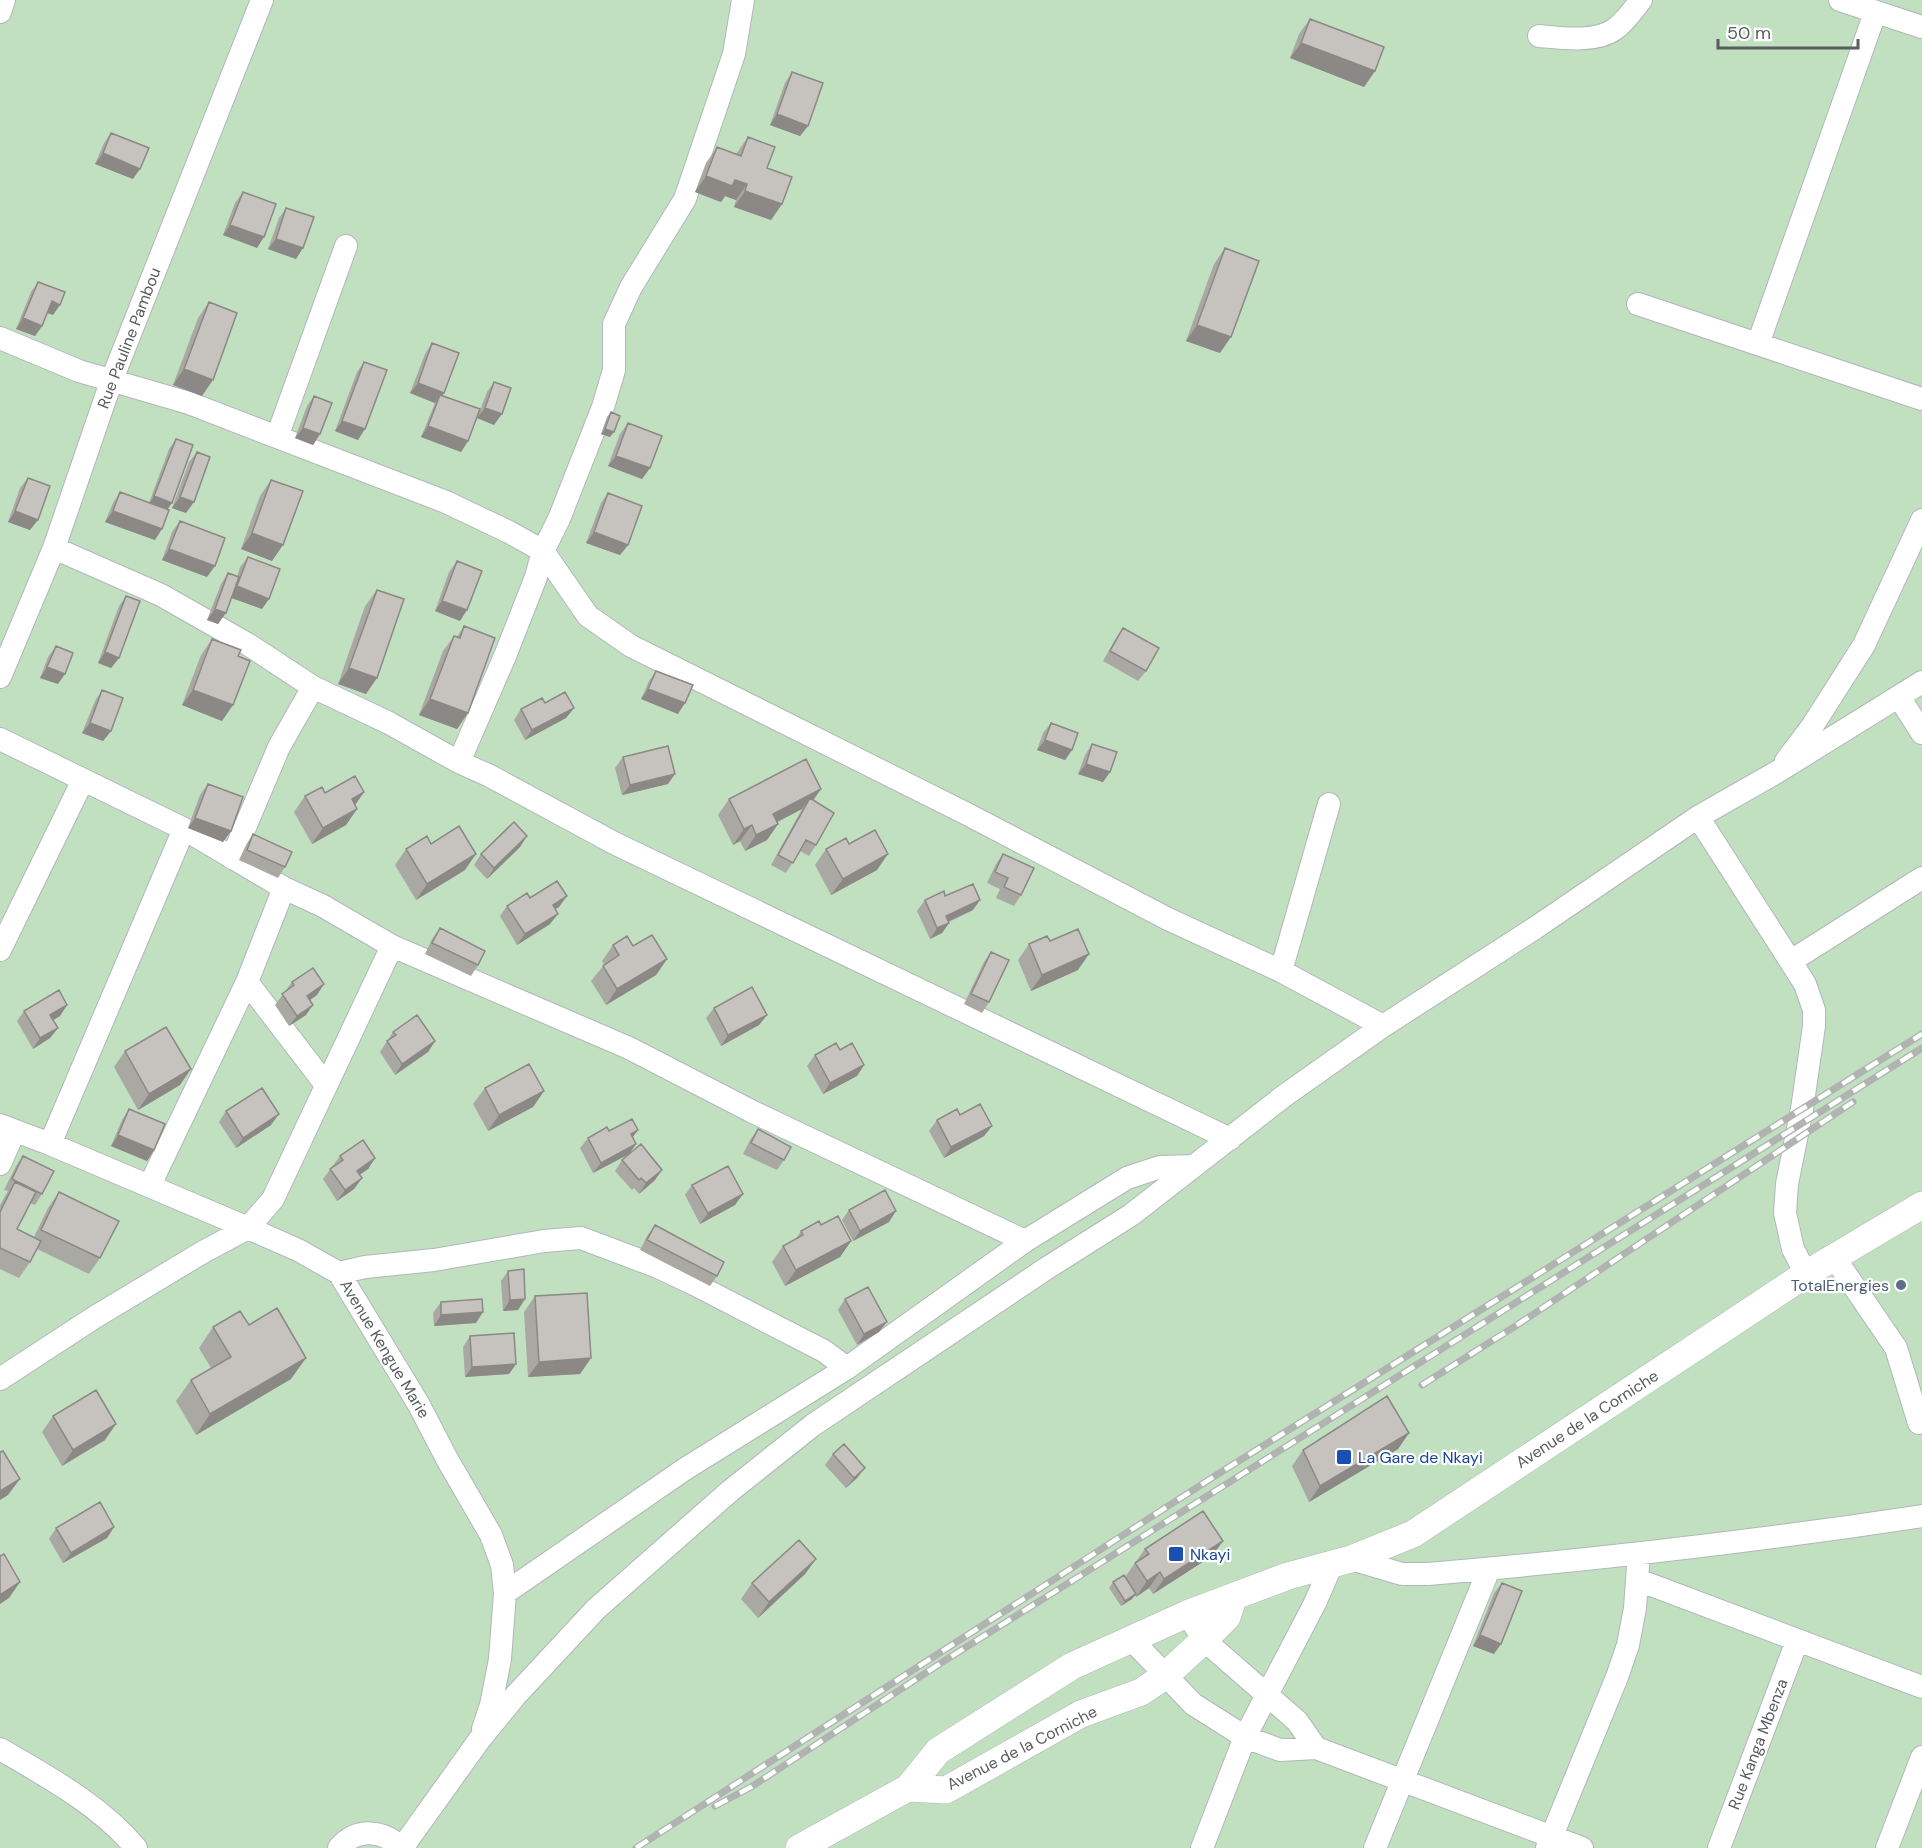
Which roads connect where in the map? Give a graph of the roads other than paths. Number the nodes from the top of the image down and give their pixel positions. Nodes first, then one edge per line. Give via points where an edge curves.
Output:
1 (4, 0) edge
2 (262, 0) edge
3 (743, 0) edge
4 (1641, 0) edge
5 (1840, 0) edge
6 (0, 12) edge
7 (1875, 13) junction
8 (1922, 27) edge
9 (1539, 36) dead end
10 (346, 246) dead end
11 (1638, 304) dead end
12 (0, 338) edge
13 (1758, 344) junction
14 (111, 382) junction
15 (1922, 399) edge
16 (277, 436) junction
17 (1922, 520) edge
18 (54, 548) junction
19 (543, 551) junction
20 (0, 677) edge
21 (1922, 682) edge
22 (313, 687) junction
23 (1899, 697) junction
24 (1922, 733) edge
25 (0, 739) edge
26 (459, 762) junction
27 (1778, 772) junction
28 (84, 780) junction
29 (1329, 804) dead end
30 (1698, 817) junction
31 (184, 829) junction
32 (232, 858) junction
33 (1922, 878) edge
34 (284, 888) junction
35 (392, 946) junction
36 (0, 950) edge
37 (1791, 961) junction
38 (1281, 971) junction
39 (247, 982) junction
40 (1383, 1026) junction
41 (326, 1085) junction
42 (7, 1129) edge
43 (1230, 1139) junction
44 (50, 1144) junction
45 (0, 1164) edge
46 (1194, 1166) junction
47 (150, 1185) junction
48 (1921, 1208) edge
49 (248, 1228) junction
50 (1025, 1241) junction
51 (1834, 1257) junction
52 (339, 1273) junction
53 (1806, 1274) junction
54 (847, 1368) junction
55 (0, 1379) edge
56 (1919, 1423) dead end
57 (1922, 1516) edge
58 (1639, 1553) junction
59 (1342, 1562) junction
60 (1489, 1569) junction
61 (1638, 1580) junction
62 (505, 1593) junction
63 (1234, 1596) junction
64 (1187, 1614) junction
65 (1131, 1639) junction
66 (1204, 1640) junction
67 (1797, 1641) junction
68 (1165, 1676) junction
69 (1922, 1687) edge
70 (1267, 1695) junction
71 (1245, 1737) junction
72 (480, 1739) junction
73 (1316, 1748) junction
74 (0, 1749) edge
75 (1922, 1757) edge
76 (1401, 1781) junction
77 (908, 1788) junction
78 (1550, 1842) edge
79 (136, 1848) edge
80 (339, 1848) edge
81 (402, 1848) edge
82 (799, 1848) edge
83 (1202, 1848) edge
84 (1375, 1848) edge
85 (1582, 1848) edge
86 (1719, 1848) edge
87 (1887, 1848) edge

1 - 6 street
2 - 14 street, Rue Pauline Pambou
3 - 19 street via 734,54 684,199 631,286 614,324 614,370 609,388
4 - 9 street via 1613,31 1579,39
5 - 7 street
7 - 8 street
7 - 13 street
10 - 16 street
11 - 13 street
12 - 14 street
13 - 15 street
14 - 16 street via 189,403
14 - 18 street, Rue Pauline Pambou
16 - 19 street via 446,502
17 - 27 street via 1864,645
18 - 20 street, Rue Pauline Pambou
18 - 22 street via 161,595
19 - 26 street via 509,646
19 - 38 street via 588,616 631,646 969,814 1168,919
21 - 23 street
22 - 26 street
22 - 32 street via 279,747
23 - 24 street
23 - 27 street
25 - 28 street
26 - 43 street via 614,843
27 - 30 street
28 - 31 street
28 - 36 street
29 - 38 street
30 - 37 street
30 - 40 street
31 - 32 street
31 - 44 street
32 - 34 street
33 - 37 street
34 - 35 street
34 - 39 street
35 - 41 street
35 - 50 street via 629,1048 753,1112
37 - 53 street via 1814,1010 1785,1213 1793,1249
38 - 40 street
39 - 41 street
39 - 47 street
40 - 43 street
41 - 49 street via 273,1199
42 - 44 street, Avenue Kengue Marie
42 - 45 street
43 - 46 street
44 - 47 street, Avenue Kengue Marie
46 - 50 street via 1160,1167 1127,1178
46 - 72 street via 1131,1215 813,1425 739,1484 596,1609
47 - 49 street, Avenue Kengue Marie
48 - 51 street, Avenue de la Corniche
49 - 52 street, Avenue Kengue Marie
49 - 55 street via 95,1317
50 - 54 street
51 - 53 street, Avenue de la Corniche
51 - 56 street via 1896,1348
52 - 54 street via 581,1238 694,1284 824,1351
52 - 62 street, Avenue Kengue Marie via 491,1534
53 - 59 street, Avenue de la Corniche via 1413,1534
54 - 62 street via 686,1469
57 - 58 street
58 - 60 street
58 - 61 street
59 - 60 street via 1402,1574
59 - 63 street, Avenue de la Corniche
59 - 70 street via 1315,1603
60 - 76 street
61 - 67 street
61 - 78 street via 1628,1645
62 - 72 street, Avenue Kengue Marie via 500,1659
63 - 64 street, Avenue de la Corniche
63 - 66 street, Avenue de la Corniche via 1227,1617
64 - 65 street, Avenue de la Corniche
64 - 66 street
65 - 68 street
65 - 77 street, Avenue de la Corniche via 1072,1666 938,1751
66 - 68 street, Avenue de la Corniche
66 - 70 street
67 - 69 street
67 - 86 street, Rue Kanga Mbenza
68 - 71 street via 1193,1704
68 - 77 street, Avenue de la Corniche via 1142,1692 1081,1714 946,1790
70 - 71 street
70 - 73 street via 1297,1721
71 - 73 street via 1280,1750
71 - 83 street
72 - 81 street
73 - 76 street
74 - 79 street via 84,1801 120,1828
75 - 87 street
76 - 78 street
76 - 84 street
77 - 82 street, Avenue de la Corniche
78 - 85 street
80 - 81 street via 350,1838 372,1833 393,1840

